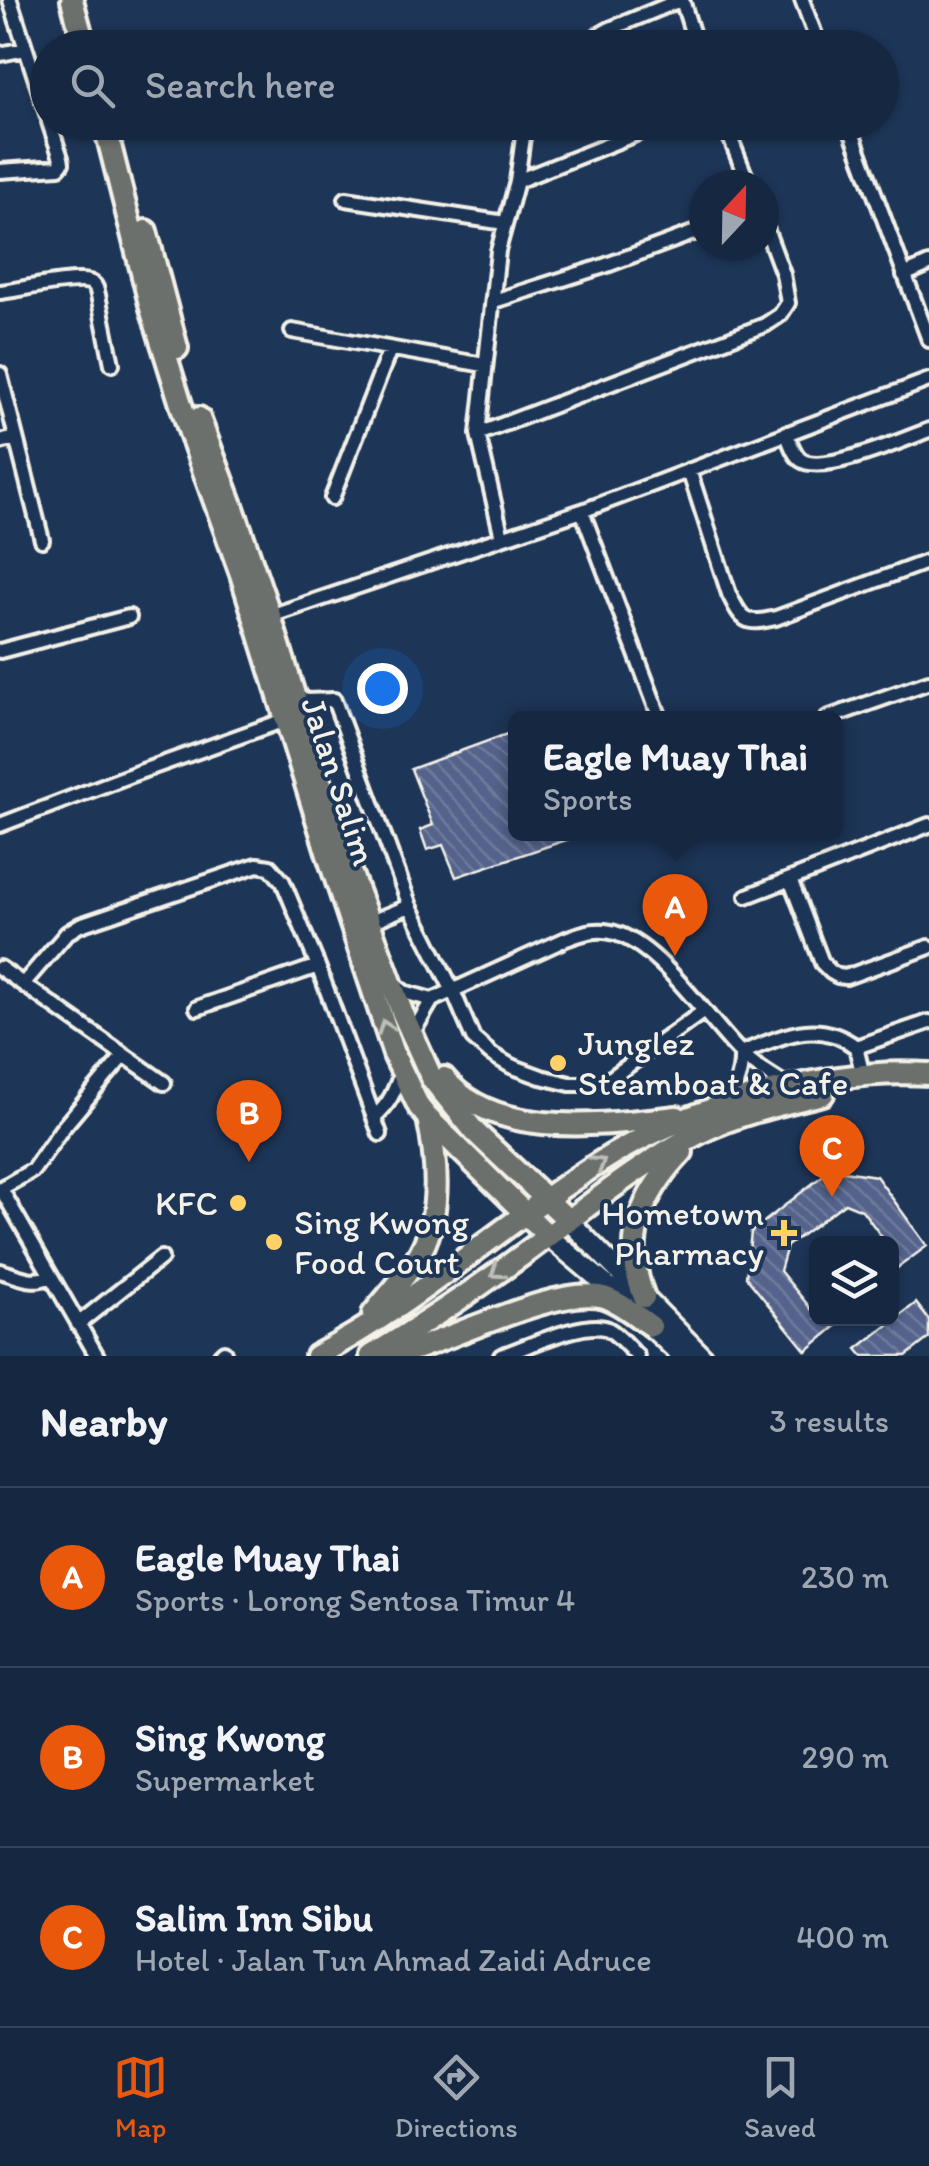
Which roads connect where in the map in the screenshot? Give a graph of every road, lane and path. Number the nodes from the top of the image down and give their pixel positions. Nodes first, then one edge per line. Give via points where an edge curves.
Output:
1 (10, 0) edge
2 (72, 0) edge
3 (86, 0) edge
4 (681, 0) edge
5 (802, 0) edge
6 (80, 30) edge
7 (94, 30) edge
8 (608, 30) edge
9 (691, 30) edge
10 (813, 30) edge
11 (25, 49) junction
12 (0, 54) edge
13 (30, 64) edge
14 (55, 140) edge
15 (109, 140) edge
16 (123, 140) edge
17 (523, 140) edge
18 (621, 140) edge
19 (731, 140) edge
20 (855, 140) edge
21 (743, 170) edge
22 (0, 171) edge
23 (517, 181) junction
24 (346, 199) dead end
25 (505, 223) junction
26 (689, 235) edge
27 (778, 260) edge
28 (929, 264) edge
29 (904, 274) junction
30 (0, 292) edge
31 (494, 302) junction
32 (292, 331) dead end
33 (929, 340) edge
34 (390, 349) junction
35 (112, 364) dead end
36 (484, 365) junction
37 (0, 374) edge
38 (929, 380) edge
39 (929, 430) edge
40 (786, 433) junction
41 (478, 434) junction
42 (15, 438) junction
43 (0, 442) edge
44 (689, 470) junction
45 (332, 498) dead end
46 (582, 511) junction
47 (502, 538) junction
48 (42, 540) dead end
49 (929, 561) edge
50 (270, 616) junction
51 (129, 618) dead end
52 (0, 651) edge
53 (929, 682) edge
54 (293, 693) junction
55 (657, 711) edge
56 (843, 713) edge
57 (285, 720) junction
58 (929, 825) edge
59 (0, 826) edge
60 (790, 879) junction
61 (746, 896) dead end
62 (410, 906) junction
63 (368, 923) junction
64 (929, 946) edge
65 (318, 966) junction
66 (0, 968) edge
67 (390, 980) junction
68 (23, 984) junction
69 (453, 990) junction
70 (432, 1000) junction
71 (197, 1008) dead end
72 (704, 1011) junction
73 (929, 1022) edge
74 (413, 1038) junction
75 (856, 1048) junction
76 (740, 1052) junction
77 (124, 1055) junction
78 (402, 1071) junction
79 (929, 1074) edge
80 (863, 1076) junction
81 (164, 1083) dead end
82 (789, 1087) junction
83 (929, 1087) edge
84 (726, 1105) junction
85 (374, 1117) junction
86 (428, 1118) junction
87 (697, 1124) junction
88 (380, 1134) dead end
89 (1, 1189) edge
90 (546, 1198) junction
91 (524, 1214) junction
92 (568, 1220) junction
93 (548, 1236) junction
94 (161, 1258) dead end
95 (0, 1271) edge
96 (51, 1276) junction
97 (644, 1297) junction
98 (78, 1324) junction
99 (650, 1326) junction
100 (352, 1338) junction
101 (97, 1356) edge
102 (316, 1356) edge
103 (371, 1356) edge
104 (393, 1356) edge
105 (501, 1356) edge
106 (637, 1356) edge
107 (682, 1356) edge
108 (702, 1356) edge

1 - 11 street
2 - 6 main road
3 - 7 main road
4 - 8 street
4 - 9 street
5 - 10 street
11 - 12 street
11 - 13 street
14 - 22 street via 59,167
15 - 57 main road, Jalan Salim via 151,308
16 - 50 main road, Jalan Salim via 192,399
17 - 23 street
18 - 23 street
19 - 21 street
20 - 29 street
23 - 25 street
24 - 25 street
25 - 31 street
26 - 31 street
27 - 41 street via 788,303 764,326
28 - 29 street
29 - 33 street
30 - 35 street via 92,283
31 - 36 street
32 - 34 street
34 - 36 street
34 - 45 street
36 - 41 street
37 - 42 street
38 - 40 street
39 - 40 street via 823,464 800,459
40 - 44 street
41 - 47 street
42 - 43 street
42 - 48 street
44 - 46 street
44 - 49 street via 728,594 746,621 776,618
46 - 47 street
46 - 55 street
47 - 50 street
50 - 54 main road, Jalan Salim
51 - 52 street
53 - 56 street
54 - 62 street via 306,701 334,700
54 - 63 main road, Jalan Salim
57 - 59 street
78 -> 57 main road, Jalan Salim
58 - 60 street
60 - 61 street
60 - 64 street via 822,962 838,976
62 - 63 street
62 - 69 street
63 - 67 main road, Jalan Salim
65 - 68 street via 283,882 257,864 66,933
65 - 71 street
65 - 85 street
66 - 68 street
67 - 70 street
67 - 74 main road, Jalan Salim
68 - 77 street
69 - 70 street
69 - 72 street via 566,938 600,930 638,944
69 - 72 street via 472,1038 491,1054 570,1084 611,1078
70 - 74 street
72 - 76 street
73 - 75 street
74 - 87 main road via 464,1097 527,1122
74 - 90 main road, Jalan Salim via 439,1090
75 - 76 street via 818,1030
75 - 80 street
76 - 82 street
76 - 84 street via 742,1070
77 - 81 street
77 - 89 street via 33,1170
78 - 85 street via 394,1094
78 - 86 main road, Jalan Salim
79 - 80 main road
80 - 82 main road
82 - 84 main road
83 - 87 main road via 826,1093
84 - 87 main road
85 - 88 street
86 - 91 main road, Jalan Salim
86 - 100 main road via 436,1169 428,1234 420,1254
90 -> 87 main road via 630,1144
87 - 92 main road
87 - 97 main road via 660,1174 638,1219 636,1277
89 - 96 street
90 - 91 main road
90 - 92 main road, Jalan Salim
91 - 93 main road, Jalan Salim
91 - 100 main road
92 - 93 main road
92 - 97 street, Jalan Salim
93 - 99 street, Jalan Salim
93 -> 103 main road
94 - 98 street
95 - 96 street via 40,1282
96 - 98 street
97 - 108 street, Jalan Salim
98 - 101 street
99 - 104 main road via 609,1298 574,1297
99 - 107 street, Jalan Salim
100 - 102 main road
105 - 106 street via 585,1327 612,1331

